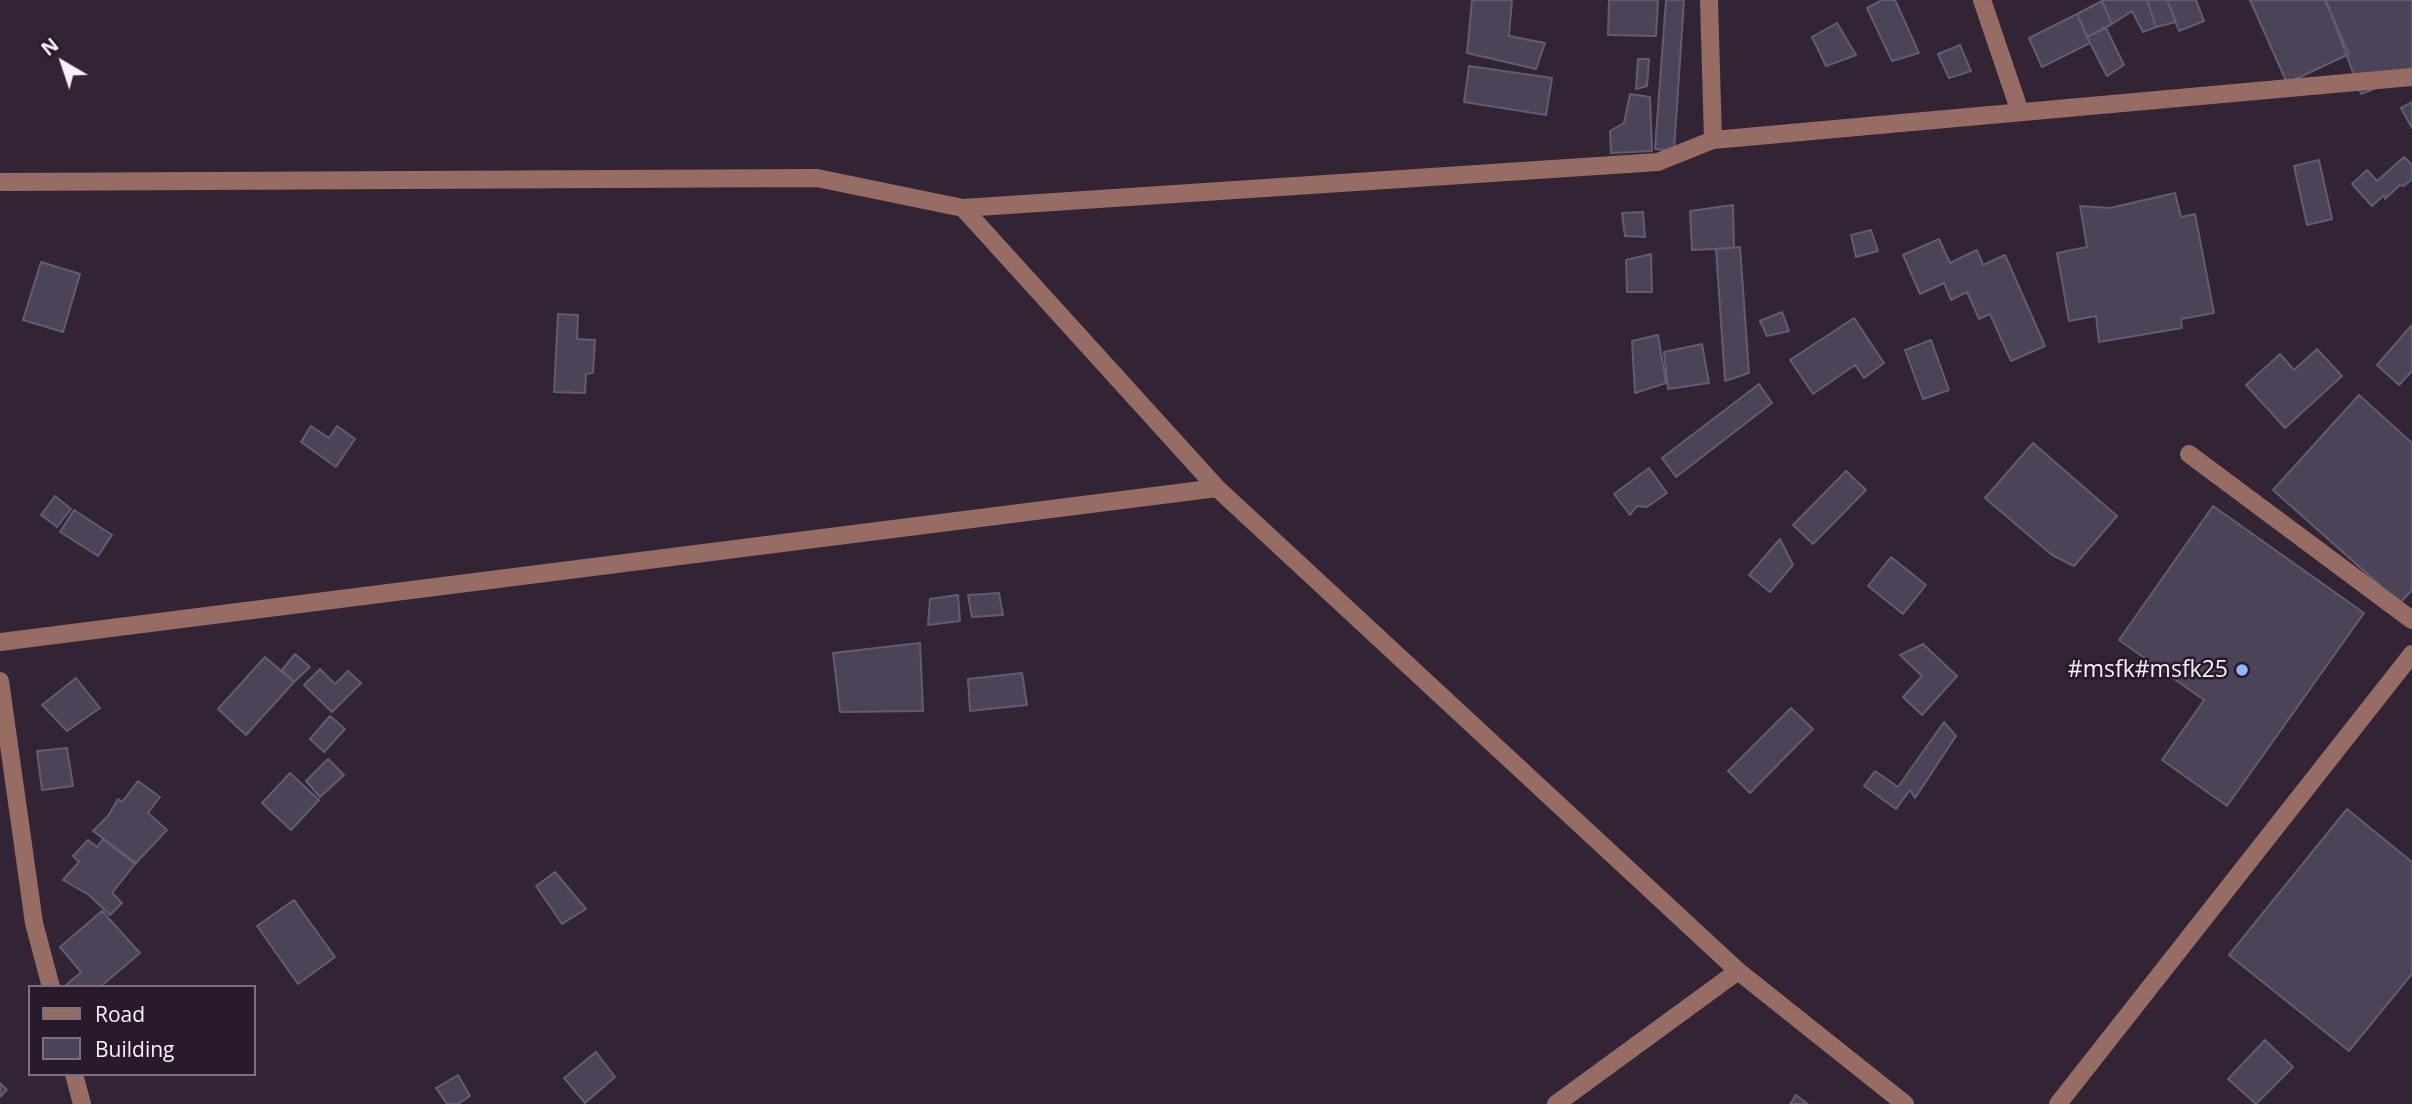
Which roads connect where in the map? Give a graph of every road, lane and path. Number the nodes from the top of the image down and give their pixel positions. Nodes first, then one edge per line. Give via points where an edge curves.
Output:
1 (1709, 0) edge
2 (1982, 0) edge
3 (2412, 77) edge
4 (2020, 112) junction
5 (1713, 140) junction
6 (0, 182) edge
7 (963, 208) junction
8 (2189, 454) dead end
9 (1217, 488) junction
10 (2412, 620) edge
11 (0, 642) edge
12 (2412, 654) edge
13 (0, 681) edge
14 (1738, 971) junction
15 (50, 985) edge
16 (75, 1076) edge
17 (82, 1104) edge
18 (1556, 1104) edge
19 (1905, 1104) edge
20 (2059, 1104) edge

1 - 5 street
2 - 4 street
3 - 4 street
4 - 5 street
5 - 7 street via 1658,162
6 - 7 street via 817,178
7 - 9 street
8 - 10 street
9 - 11 street
9 - 14 street
12 - 20 street
13 - 15 street via 34,923
14 - 18 street
14 - 19 street
16 - 17 street

